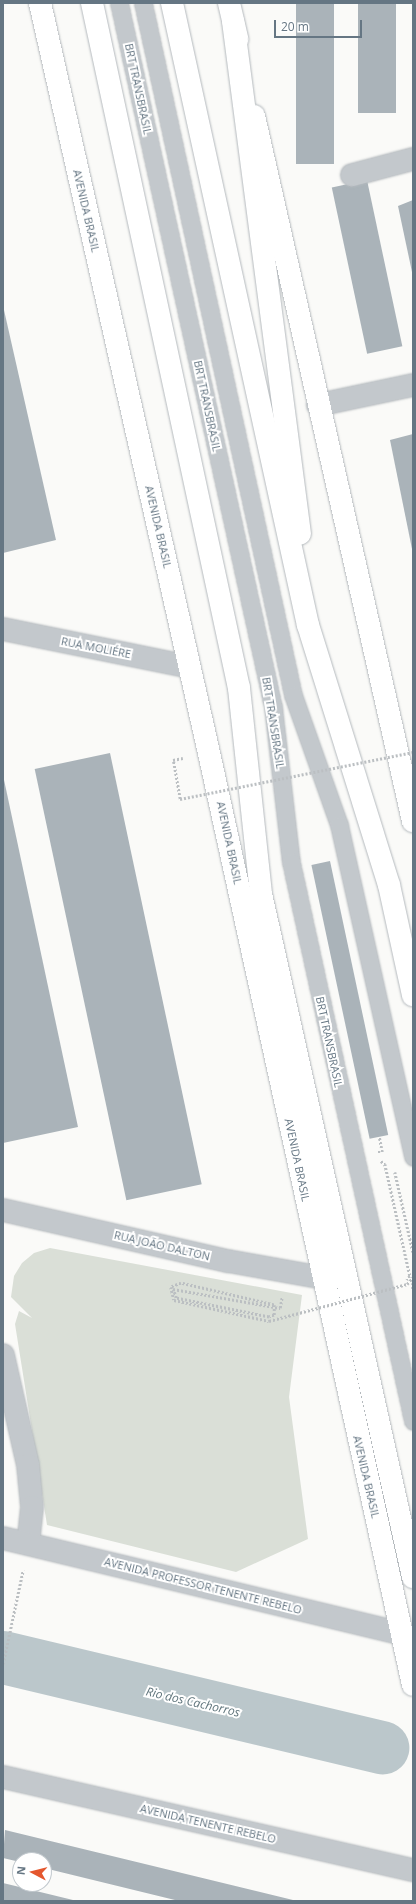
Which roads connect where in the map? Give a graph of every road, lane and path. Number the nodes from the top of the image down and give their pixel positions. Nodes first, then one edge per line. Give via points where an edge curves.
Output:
1 (40, 3) edge
2 (92, 3) edge
3 (119, 3) edge
4 (144, 3) edge
5 (172, 3) edge
6 (231, 12) edge
7 (413, 159) edge
8 (352, 175) dead end
9 (413, 385) edge
10 (318, 405) junction
11 (308, 625) junction
12 (3, 629) edge
13 (189, 667) junction
14 (413, 752) edge
15 (173, 760) dead end
16 (413, 821) edge
17 (413, 995) edge
18 (390, 1150) dead end
19 (382, 1152) dead end
20 (413, 1157) edge
21 (393, 1164) dead end
22 (3, 1210) edge
23 (413, 1252) edge
24 (413, 1277) edge
25 (323, 1278) junction
26 (413, 1283) edge
27 (413, 1289) edge
28 (271, 1306) dead end
29 (3, 1355) edge
30 (413, 1421) edge
31 (3, 1538) edge
32 (28, 1544) junction
33 (413, 1577) edge
34 (402, 1634) junction
35 (3, 1664) edge
36 (413, 1685) edge
37 (3, 1777) edge
38 (413, 1870) edge

1 - 13 highway, AVENIDA BRASIL
2 - 33 highway, AVENIDA BRASIL via 239,688 261,894
3 - 30 lane, BRT TRANSBRASIL via 273,708 291,862
4 - 20 lane, BRT TRANSBRASIL via 293,695 339,825
5 - 11 highway
6 - 10 highway
6 - 11 highway via 294,465
7 - 8 street
9 - 10 street
10 - 16 highway
11 - 17 highway via 389,885
12 - 13 street, RUA MOLIÉRE
13 - 25 highway, AVENIDA BRASIL
14 - 15 path, bridge via 180,798
18 - 19 path
21 - 23 path
22 - 25 street, RUA JOÃO DALTON via 228,1261
24 - 28 path, bridge via 407,1284 269,1321 174,1300 171,1287 181,1283 274,1305 274,1315 269,1317 176,1298 172,1293 176,1287
25 - 34 highway, AVENIDA BRASIL
26 - 27 path
29 - 32 street via 28,1465 32,1506
31 - 32 street, AVENIDA PROFESSOR TENENTE REBELO
32 - 34 street, AVENIDA PROFESSOR TENENTE REBELO
32 - 35 path
34 - 36 highway, AVENIDA BRASIL
37 - 38 street, AVENIDA TENENTE REBELO

